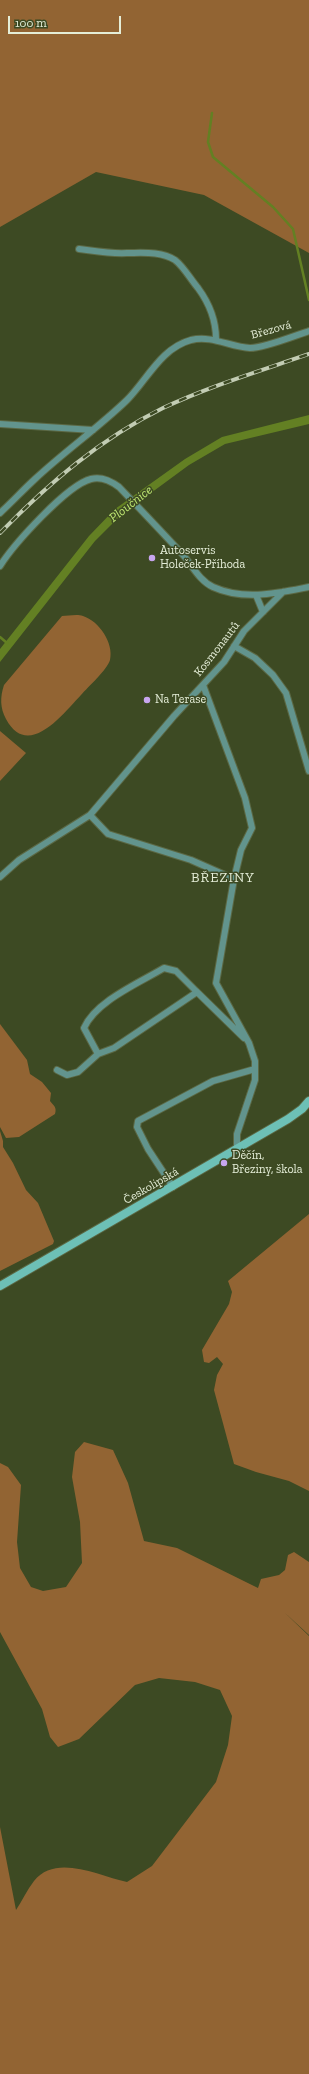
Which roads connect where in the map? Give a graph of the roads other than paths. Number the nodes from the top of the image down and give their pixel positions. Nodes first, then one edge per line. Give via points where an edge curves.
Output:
1 (79, 249) dead end
2 (309, 331) edge
3 (216, 339) junction
4 (0, 424) edge
5 (93, 430) junction
6 (0, 513) edge
7 (0, 566) edge
8 (309, 587) edge
9 (283, 592) junction
10 (256, 595) junction
11 (263, 612) junction
12 (234, 646) junction
13 (203, 685) junction
14 (309, 771) edge
15 (90, 815) junction
16 (0, 877) edge
17 (234, 879) junction
18 (196, 991) junction
19 (249, 1043) junction
20 (98, 1054) junction
21 (255, 1069) junction
22 (57, 1070) dead end
23 (309, 1101) edge
24 (237, 1149) junction
25 (173, 1187) junction
26 (0, 1286) edge

1 - 3 street via 144,252 176,261 201,292 209,307 215,323
2 - 3 street, Březová via 253,348
3 - 5 street, Březová via 191,340 167,354 128,399
4 - 5 street
5 - 6 street, Březová via 35,478
7 - 10 street via 27,531 84,481 100,478 113,482 146,515 186,558 203,581 243,595
8 - 9 street
9 - 10 street
9 - 11 street, Kosmonautů
10 - 11 street
11 - 12 street, Kosmonautů via 244,631
12 - 13 street, Kosmonautů via 224,662
12 - 14 street via 255,658 286,693
13 - 15 street, Kosmonautů
13 - 17 street via 246,798 252,828 241,850
15 - 16 street, Kosmonautů via 19,860
15 - 17 street via 108,834 191,860
17 - 19 street via 216,983
18 - 19 street
18 - 20 street via 114,1048
18 - 20 street via 176,971 164,968 107,1002 88,1018 84,1028
19 - 21 street
20 - 22 street via 78,1072 67,1075
21 - 24 street via 256,1080 237,1134
21 - 25 street via 213,1081 138,1121 137,1127 148,1149
23 - 24 main road, Českolipská via 288,1119
24 - 25 main road, Českolipská
25 - 26 main road, Českolipská

